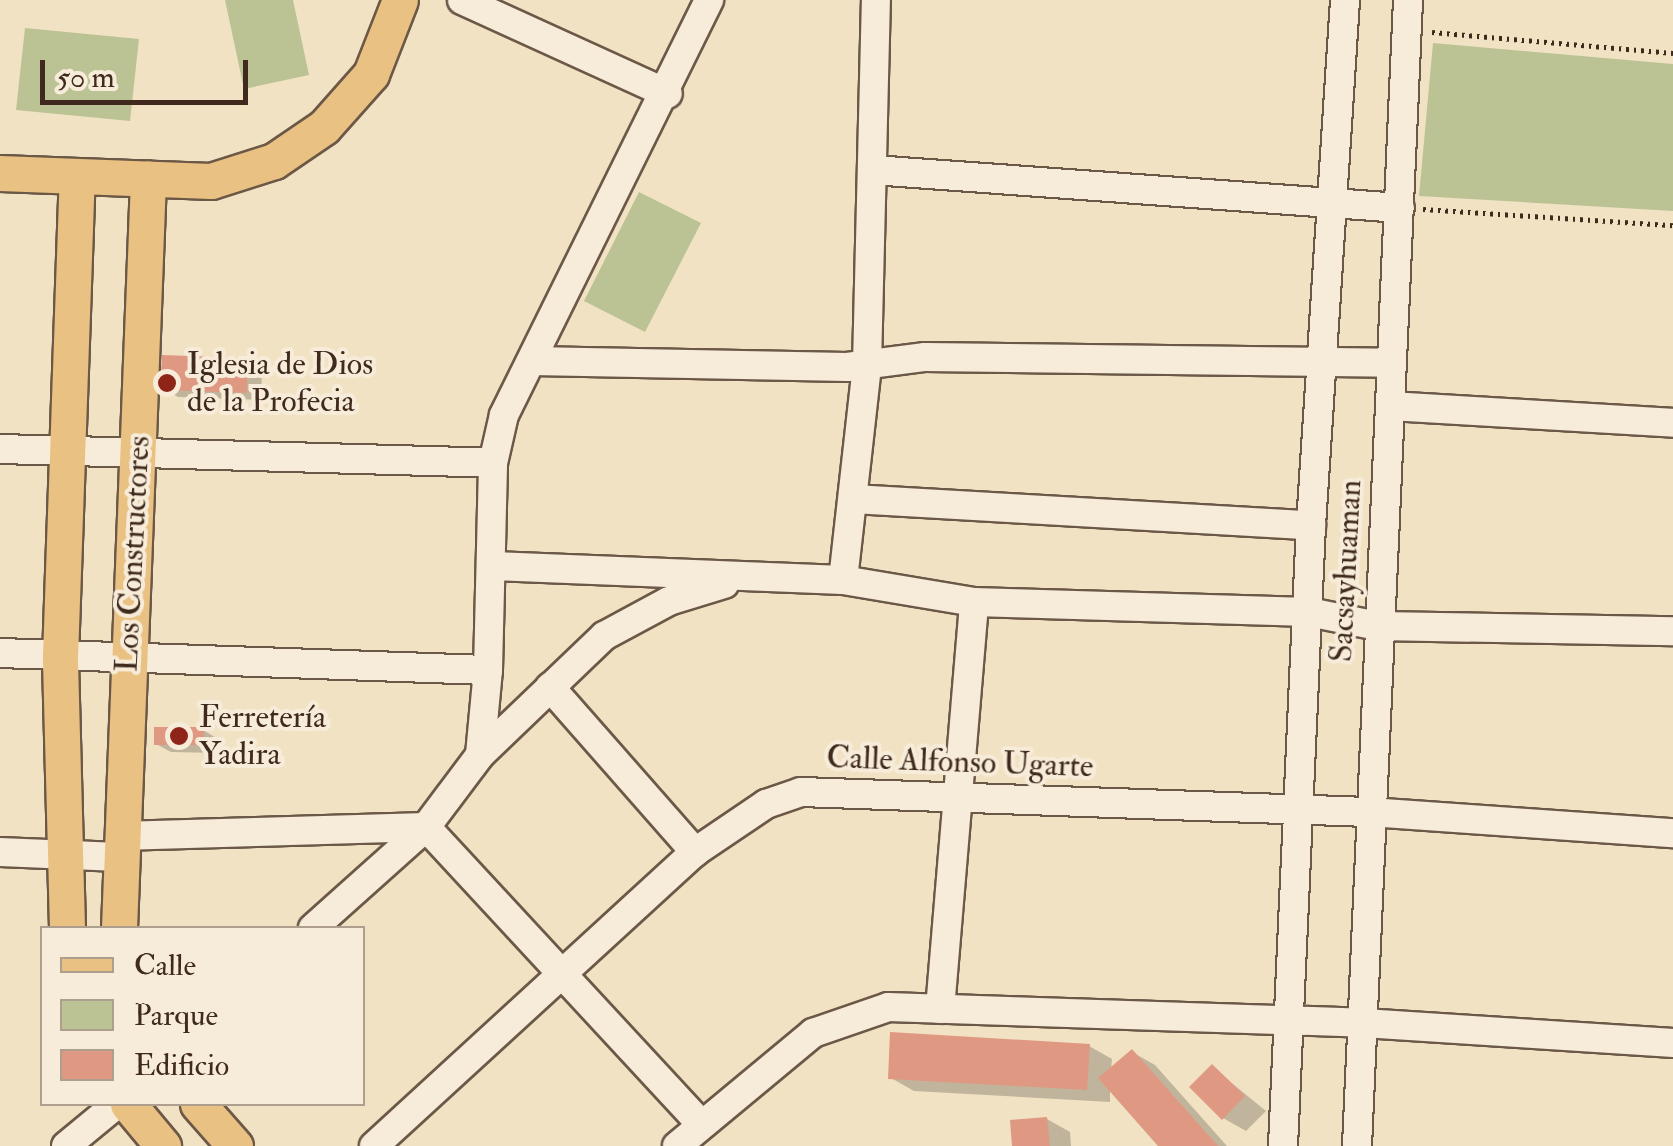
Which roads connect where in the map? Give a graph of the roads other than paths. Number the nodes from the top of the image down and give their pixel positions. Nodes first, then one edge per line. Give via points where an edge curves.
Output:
1 (400, 0) edge
2 (462, 0) edge
3 (709, 0) edge
4 (876, 0) edge
5 (1345, 0) edge
6 (1408, 0) edge
7 (668, 94) junction
8 (874, 170) junction
9 (0, 174) edge
10 (77, 179) junction
11 (148, 179) junction
12 (1332, 203) junction
13 (1400, 208) junction
14 (1320, 359) junction
15 (532, 362) junction
16 (1391, 363) junction
17 (867, 365) junction
18 (1391, 406) junction
19 (1673, 423) edge
20 (0, 448) edge
21 (68, 453) junction
22 (138, 456) junction
23 (492, 463) junction
24 (854, 499) junction
25 (1310, 525) junction
26 (494, 566) junction
27 (744, 577) junction
28 (843, 580) junction
29 (974, 602) junction
30 (1308, 612) junction
31 (1378, 626) junction
32 (1673, 631) edge
33 (0, 653) edge
34 (60, 657) junction
35 (128, 660) junction
36 (488, 670) junction
37 (550, 687) junction
38 (480, 756) junction
39 (961, 796) junction
40 (1300, 809) junction
41 (1369, 812) junction
42 (426, 827) junction
43 (1673, 833) edge
44 (120, 846) junction
45 (0, 852) edge
46 (695, 852) junction
47 (64, 855) junction
48 (66, 926) edge
49 (119, 926) edge
50 (315, 926) edge
51 (563, 971) junction
52 (940, 1009) junction
53 (1290, 1021) junction
54 (1363, 1024) junction
55 (1673, 1043) edge
56 (115, 1106) edge
57 (130, 1106) edge
58 (200, 1106) edge
59 (701, 1124) junction
60 (66, 1146) edge
61 (163, 1146) edge
62 (235, 1146) edge
63 (374, 1146) edge
64 (676, 1146) edge
65 (1283, 1146) edge
66 (1357, 1146) edge

1 - 11 main road via 370,74 324,127 274,161 211,181
2 - 7 street
3 - 7 street
4 - 8 street
5 - 12 street
6 - 13 street, Sacsayhuaman
7 - 15 street
8 - 12 street
8 - 17 street
9 - 10 main road
10 - 11 main road
10 - 21 main road, Los Constructores
11 - 22 main road, Los Constructores
12 - 13 street
12 - 14 street
13 - 16 street, Sacsayhuaman
14 - 16 street
14 - 17 street via 926,357
14 - 25 street
15 - 17 street
15 - 23 street via 504,415
16 - 18 street, Sacsayhuaman
17 - 24 street
18 - 19 street
18 - 31 street, Sacsayhuaman
20 - 21 street
21 - 22 street
21 - 34 main road, Los Constructores
22 - 23 street
22 - 35 main road, Los Constructores
23 - 26 street
24 - 25 street
24 - 28 street
25 - 30 street
26 - 27 street
26 - 36 street
27 - 28 street
27 - 37 street via 635,618 604,636
28 - 29 street
29 - 30 street
29 - 39 street
30 - 31 street
30 - 40 street
31 - 32 street
31 - 41 street, Sacsayhuaman
33 - 34 street
34 - 35 street
34 - 47 main road, Los Constructores
35 - 36 street
35 - 44 main road, Los Constructores
36 - 38 street
37 - 38 street
37 - 46 street
38 - 42 street
39 - 40 street, Calle Alfonso Ugarte
39 - 46 street, Calle Alfonso Ugarte via 801,792 766,804
39 - 52 street
40 - 41 street, Calle Alfonso Ugarte
40 - 53 street
41 - 43 street, Calle Alfonso Ugarte
41 - 54 street, Sacsayhuaman
42 - 44 street
42 - 50 street
42 - 51 street
44 - 47 street
44 - 49 main road, Los Constructores
45 - 47 street
46 - 51 street, Calle Alfonso Ugarte
47 - 48 main road, Los Constructores
51 - 59 street
51 - 63 street, Calle Alfonso Ugarte
52 - 53 street
52 - 59 street via 888,1007 832,1023
53 - 54 street
53 - 65 street
54 - 55 street
54 - 66 street, Sacsayhuaman
56 - 60 street
57 - 61 main road
58 - 62 main road
59 - 64 street

